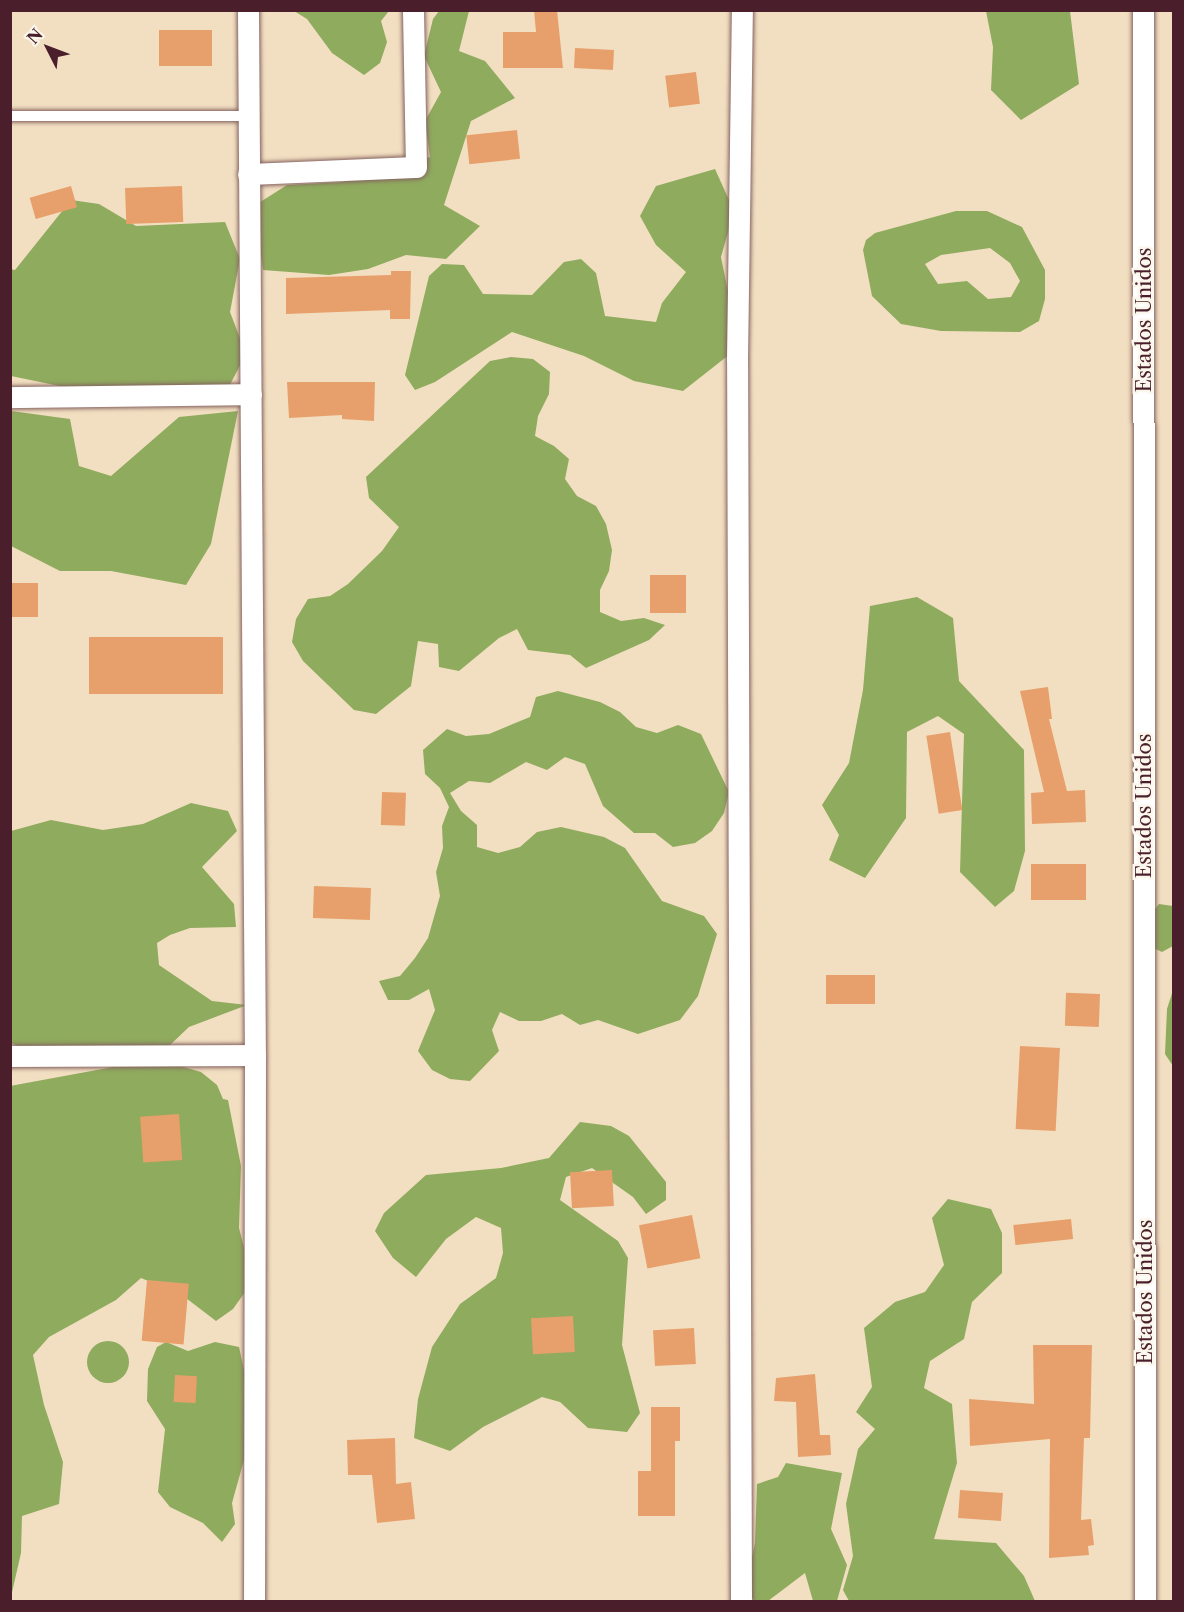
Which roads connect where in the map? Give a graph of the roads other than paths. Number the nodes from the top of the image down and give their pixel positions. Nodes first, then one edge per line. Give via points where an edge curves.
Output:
1 (248, 10) edge
2 (413, 10) edge
3 (742, 10) edge
4 (1143, 10) edge
5 (10, 116) edge
6 (248, 116) junction
7 (248, 174) junction
8 (251, 394) junction
9 (10, 398) edge
10 (255, 1055) junction
11 (10, 1056) edge
12 (254, 1602) edge
13 (741, 1602) edge
14 (1145, 1602) edge

1 - 6 street
2 - 7 street via 416,166
3 - 13 street via 737,360
4 - 14 street, Estados Unidos
5 - 6 lane
6 - 7 street
7 - 8 street
8 - 9 street
8 - 10 street
10 - 11 street
10 - 12 street

